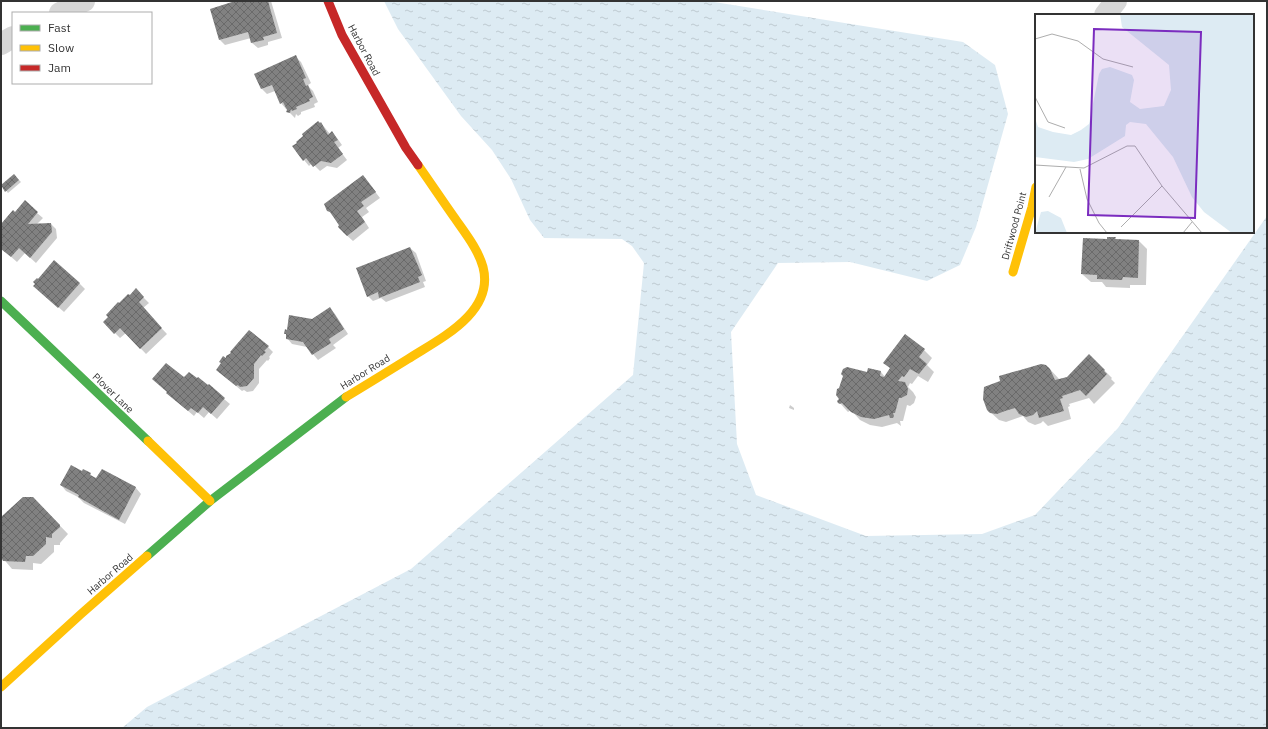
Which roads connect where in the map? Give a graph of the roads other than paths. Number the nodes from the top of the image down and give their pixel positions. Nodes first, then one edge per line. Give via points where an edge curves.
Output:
1 (84, 1) edge
2 (328, 1) edge
3 (1116, 1) edge
4 (62, 12) edge
5 (1106, 14) edge
6 (12, 38) edge
7 (1, 44) edge
8 (1035, 192) edge
9 (1013, 272) dead end
10 (1, 301) edge
11 (210, 501) junction
12 (1, 687) edge

1 - 4 street
2 - 11 street, Harbor Road via 342,35 406,148 478,254 485,281 479,302 464,322 340,401
3 - 5 street
6 - 7 street
8 - 9 street, Driftwood Point
10 - 11 street, Plover Lane
11 - 12 street, Harbor Road

